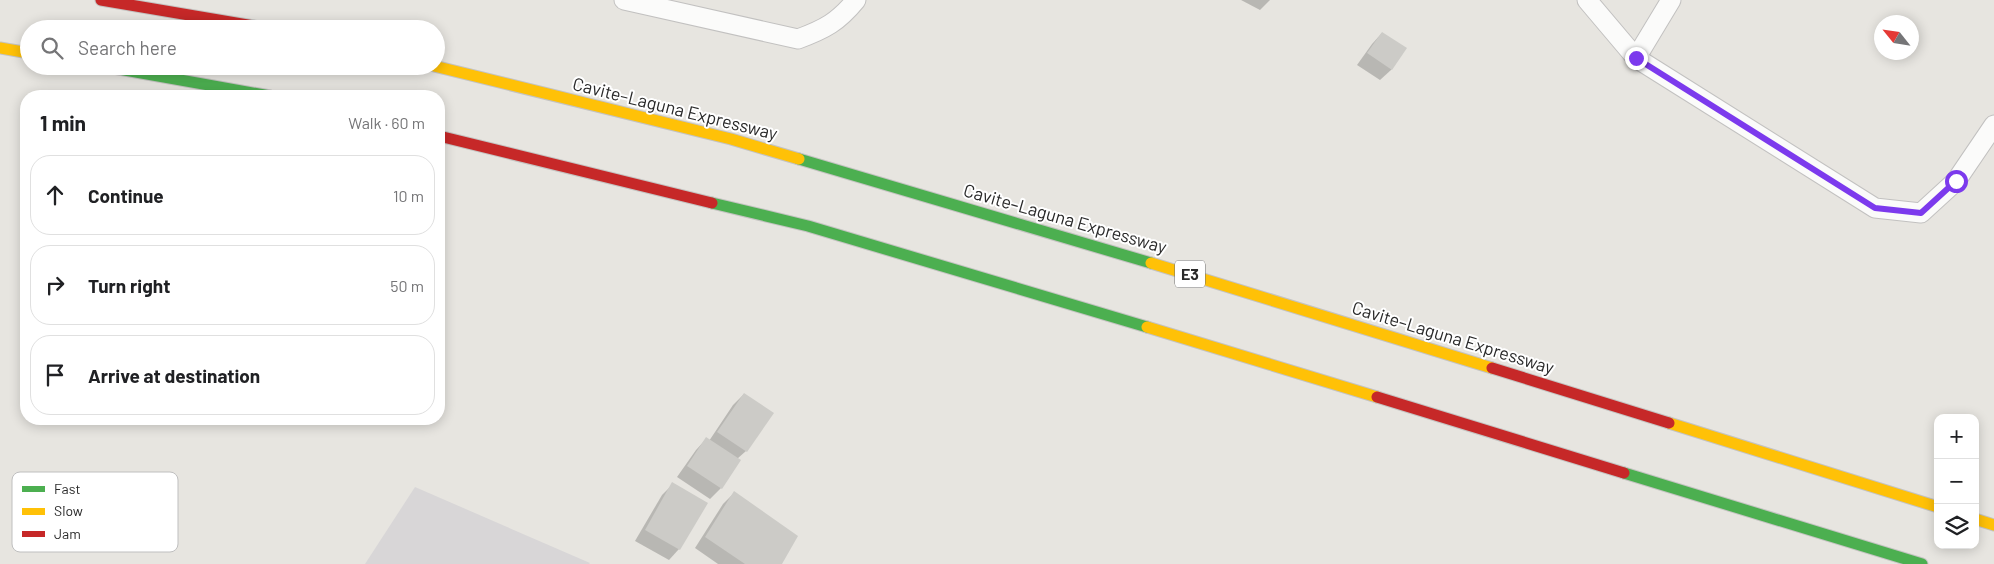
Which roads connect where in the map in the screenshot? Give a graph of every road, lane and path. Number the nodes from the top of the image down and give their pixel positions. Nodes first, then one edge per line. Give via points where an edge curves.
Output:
1 (101, 0) edge
2 (624, 0) edge
3 (856, 0) edge
4 (1587, 0) edge
5 (1671, 0) edge
6 (218, 20) edge
7 (0, 48) edge
8 (20, 51) edge
9 (1636, 58) junction
10 (445, 69) edge
11 (152, 75) edge
12 (236, 90) edge
13 (1994, 125) edge
14 (445, 137) edge
15 (1934, 506) edge
16 (1979, 520) edge
17 (1994, 525) edge
18 (1922, 564) edge

1 - 6 highway
2 - 3 lane via 798,39 826,29
4 - 9 lane
5 - 9 lane
7 - 8 highway
9 - 13 lane via 1875,208 1921,213 1956,181
10 - 15 highway, Cavite–Laguna Expressway / E3 via 759,147 1202,278
11 - 12 highway
14 - 18 highway via 808,226
16 - 17 highway

